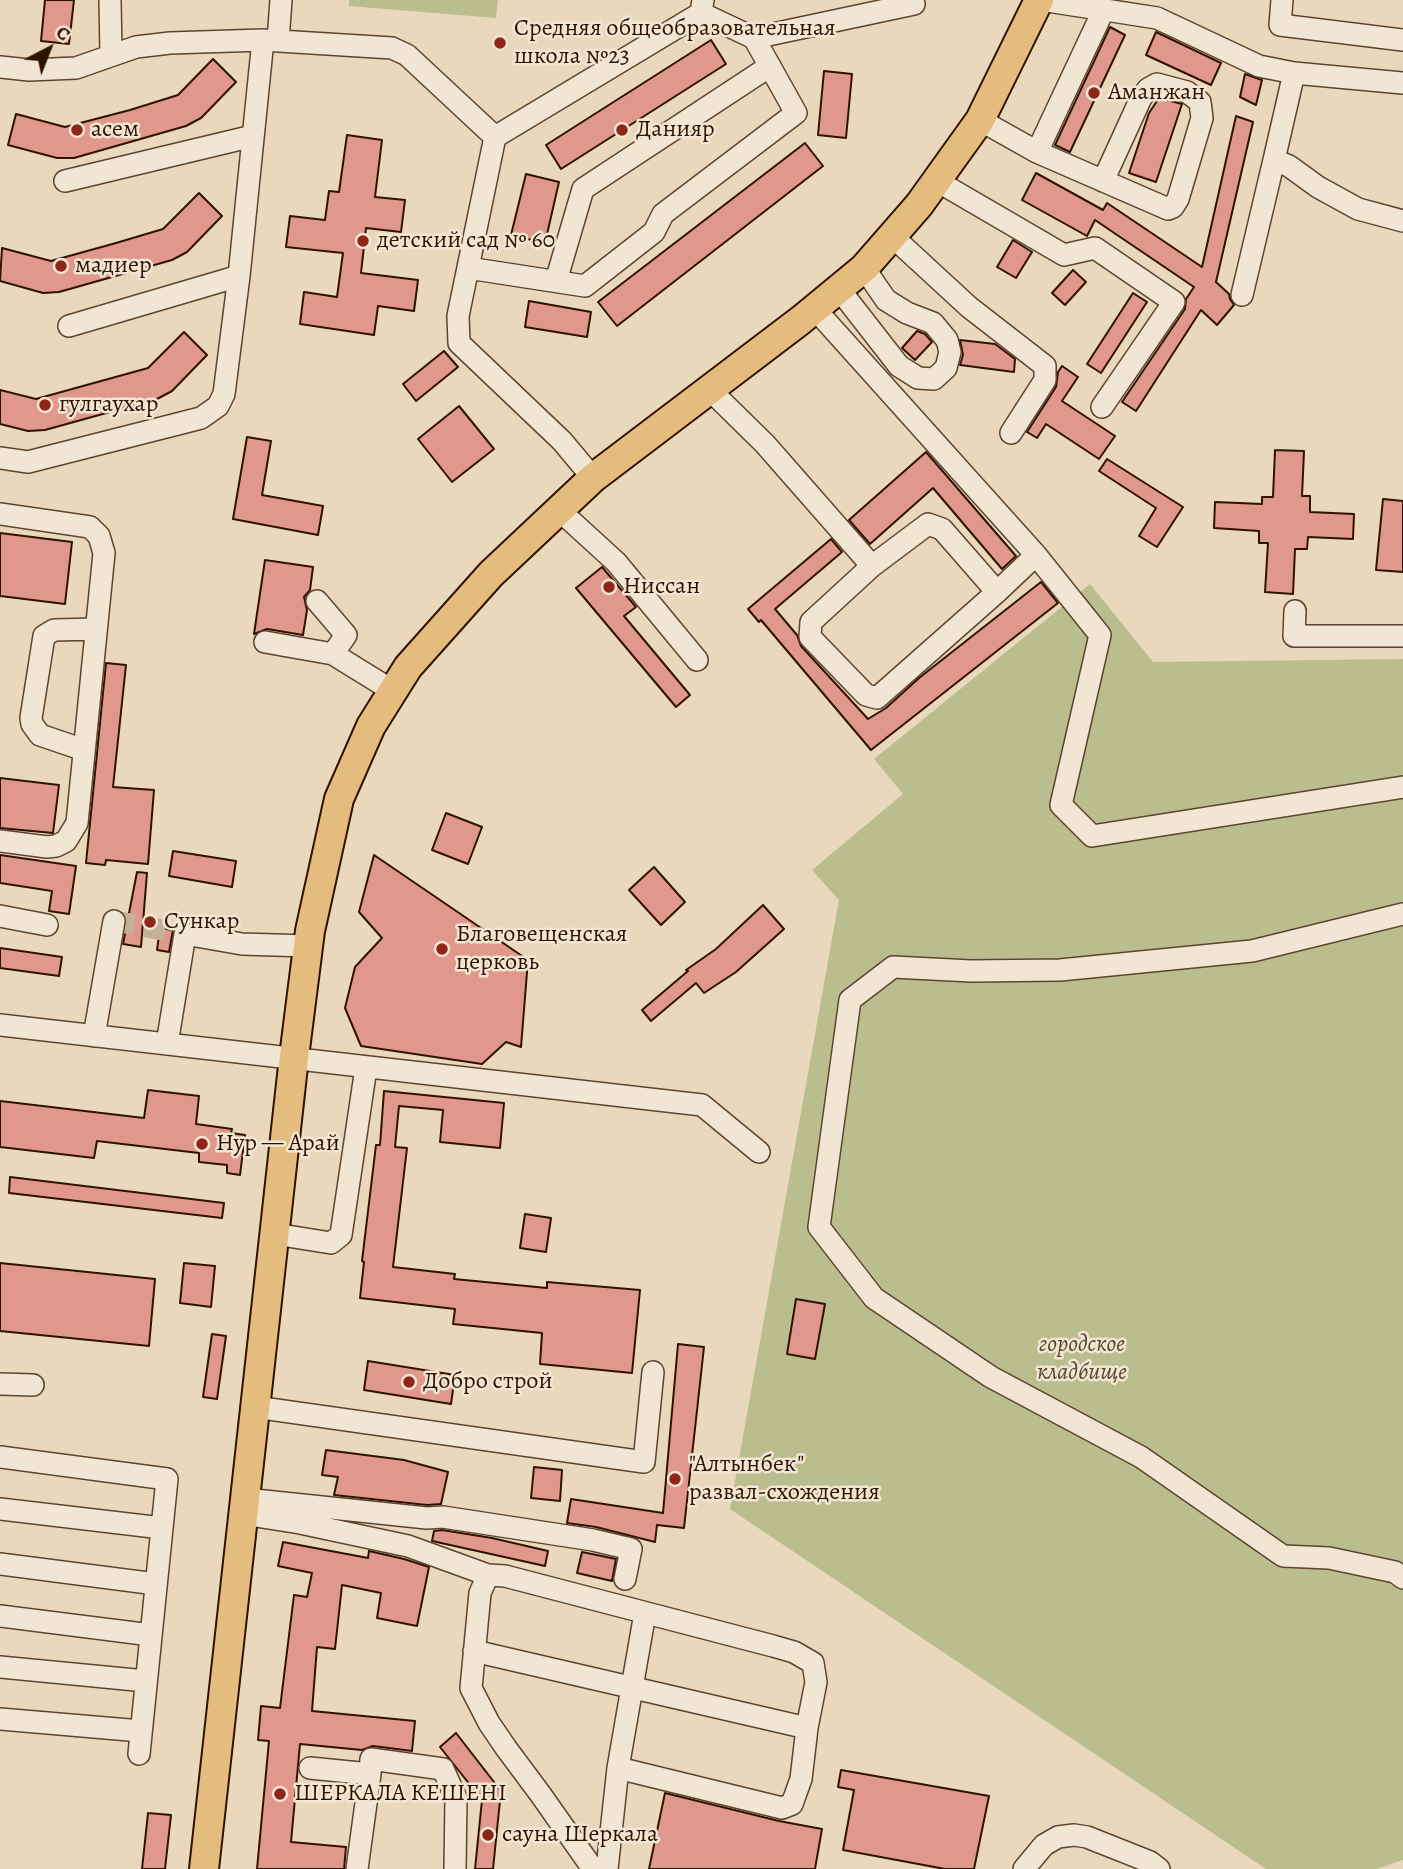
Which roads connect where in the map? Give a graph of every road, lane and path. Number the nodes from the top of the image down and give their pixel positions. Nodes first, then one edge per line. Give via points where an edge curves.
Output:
1 (110, 0) edge
2 (281, 0) edge
3 (1040, 0) edge
4 (1282, 0) edge
5 (914, 4) dead end
6 (702, 7) edge
7 (1104, 9) junction
8 (754, 38) junction
9 (270, 40) junction
10 (1403, 40) edge
11 (111, 54) junction
12 (770, 66) junction
13 (0, 67) edge
14 (1294, 73) junction
15 (1403, 83) edge
16 (980, 120) junction
17 (253, 136) junction
18 (495, 137) junction
19 (1037, 152) junction
20 (1273, 160) junction
21 (65, 181) dead end
22 (937, 181) junction
23 (1103, 181) junction
24 (1403, 221) edge
25 (893, 237) junction
26 (468, 268) junction
27 (864, 268) junction
28 (239, 276) junction
29 (556, 281) junction
30 (839, 289) junction
31 (1242, 295) dead end
32 (815, 309) junction
33 (69, 326) dead end
34 (710, 390) junction
35 (1102, 407) dead end
36 (1011, 433) dead end
37 (0, 458) edge
38 (593, 478) junction
39 (559, 510) junction
40 (0, 514) edge
41 (1036, 555) junction
42 (872, 566) junction
43 (997, 592) junction
44 (317, 601) dead end
45 (1294, 611) dead end
46 (96, 629) junction
47 (1403, 636) edge
48 (265, 642) dead end
49 (333, 654) junction
50 (697, 660) dead end
51 (393, 691) junction
52 (84, 750) junction
53 (1403, 787) edge
54 (0, 841) edge
55 (1403, 914) edge
56 (0, 916) edge
57 (114, 921) dead end
58 (47, 925) dead end
59 (308, 946) junction
60 (0, 1025) edge
61 (94, 1036) junction
62 (167, 1044) junction
63 (294, 1057) junction
64 (366, 1068) junction
65 (760, 1152) dead end
66 (275, 1234) junction
67 (653, 1372) dead end
68 (0, 1384) edge
69 (33, 1385) dead end
70 (255, 1407) junction
71 (0, 1457) edge
72 (244, 1507) junction
73 (0, 1508) edge
74 (162, 1528) junction
75 (0, 1564) edge
76 (488, 1575) junction
77 (1403, 1578) edge
78 (625, 1579) dead end
79 (156, 1584) junction
80 (645, 1613) junction
81 (0, 1616) edge
82 (151, 1635) junction
83 (474, 1651) junction
84 (0, 1667) edge
85 (146, 1681) junction
86 (632, 1689) junction
87 (0, 1719) edge
88 (807, 1728) junction
89 (141, 1731) junction
90 (139, 1754) dead end
91 (310, 1768) dead end
92 (618, 1768) junction
93 (370, 1774) junction
94 (204, 1869) edge
95 (357, 1869) edge
96 (455, 1869) edge
97 (593, 1869) edge
98 (607, 1869) edge
99 (1024, 1869) edge
100 (1158, 1869) edge

1 - 11 street
2 - 9 street
3 - 7 street
3 - 16 main road
4 - 10 street via 1280,26
5 - 8 street
6 - 8 street
6 - 18 street
7 - 14 street via 1157,18 1258,66
7 - 19 street
8 - 12 street
9 - 11 street via 170,43
9 - 17 street
9 - 18 street via 392,48 407,55
11 - 13 street via 76,68
12 - 29 street via 583,188
12 - 29 street via 796,113 663,214 654,232 585,286
14 - 15 street
14 - 20 street
16 - 19 street
16 - 22 main road
17 - 21 street
17 - 28 street
18 - 26 street
19 - 23 street
20 - 24 street via 1358,209
20 - 31 street
22 - 25 main road
22 - 35 street via 1064,255 1095,248 1174,302
23 - 23 street via 1164,209 1173,207 1202,118 1200,102 1187,92 1157,84 1147,89
25 - 27 main road
25 - 36 street via 969,307 1045,366 1045,380
26 - 29 street
26 - 38 street via 458,316 459,343 562,441
27 - 30 main road
27 - 30 street via 886,299 933,323 947,340 946,368 934,379 918,378 899,366
28 - 33 street
28 - 37 street via 224,394 218,406 201,418 27,462
30 - 32 main road
32 - 34 main road
32 - 41 street
34 - 38 main road
34 - 42 street via 765,444
38 - 39 main road
39 - 50 street via 616,562
39 - 51 main road via 491,574 408,667
40 - 46 street via 95,530 104,547
41 - 43 street
41 - 53 street via 1100,635 1060,805 1092,836
42 - 43 street via 928,524 942,529
42 - 43 street via 811,622 810,637 866,695 877,698
44 - 49 street via 346,635
45 - 47 street via 1294,636
46 - 52 street
46 - 52 street via 54,629 44,636 31,718 40,735
48 - 49 street
49 - 51 street
51 - 59 main road via 371,726 339,799
52 - 54 street via 77,823 66,841 47,847
55 - 77 street via 1252,951 1060,970 892,967 850,1000 819,1227 874,1298 991,1377 1141,1457 1283,1556 1329,1558 1395,1572
56 - 58 street
57 - 61 street
59 - 62 street via 242,944 185,934
59 - 63 main road
60 - 61 street
61 - 62 street
62 - 63 street
63 - 64 street
63 - 66 main road
64 - 65 street via 702,1105
64 - 66 street via 341,1235 331,1243
66 - 70 main road
67 - 70 street via 644,1462
68 - 69 street
70 - 72 main road
71 - 74 street via 167,1479
72 - 76 street via 408,1546
72 - 78 street via 443,1517 593,1540 631,1549
72 - 94 main road
73 - 74 street
74 - 79 street
75 - 79 street
76 - 80 street
76 - 83 street via 480,1593
79 - 82 street
80 - 86 street
80 - 88 street via 773,1646 813,1663 816,1682
81 - 82 street
82 - 85 street
83 - 86 street
83 - 97 street via 471,1688 489,1723
84 - 85 street
85 - 89 street
86 - 88 street
86 - 92 street
87 - 89 street
88 - 92 street via 801,1779 792,1804 782,1808
89 - 90 street
91 - 93 street
92 - 98 street
93 - 95 street
93 - 96 street via 371,1759 443,1769 456,1798
99 - 100 street via 1044,1845 1074,1835 1150,1861

